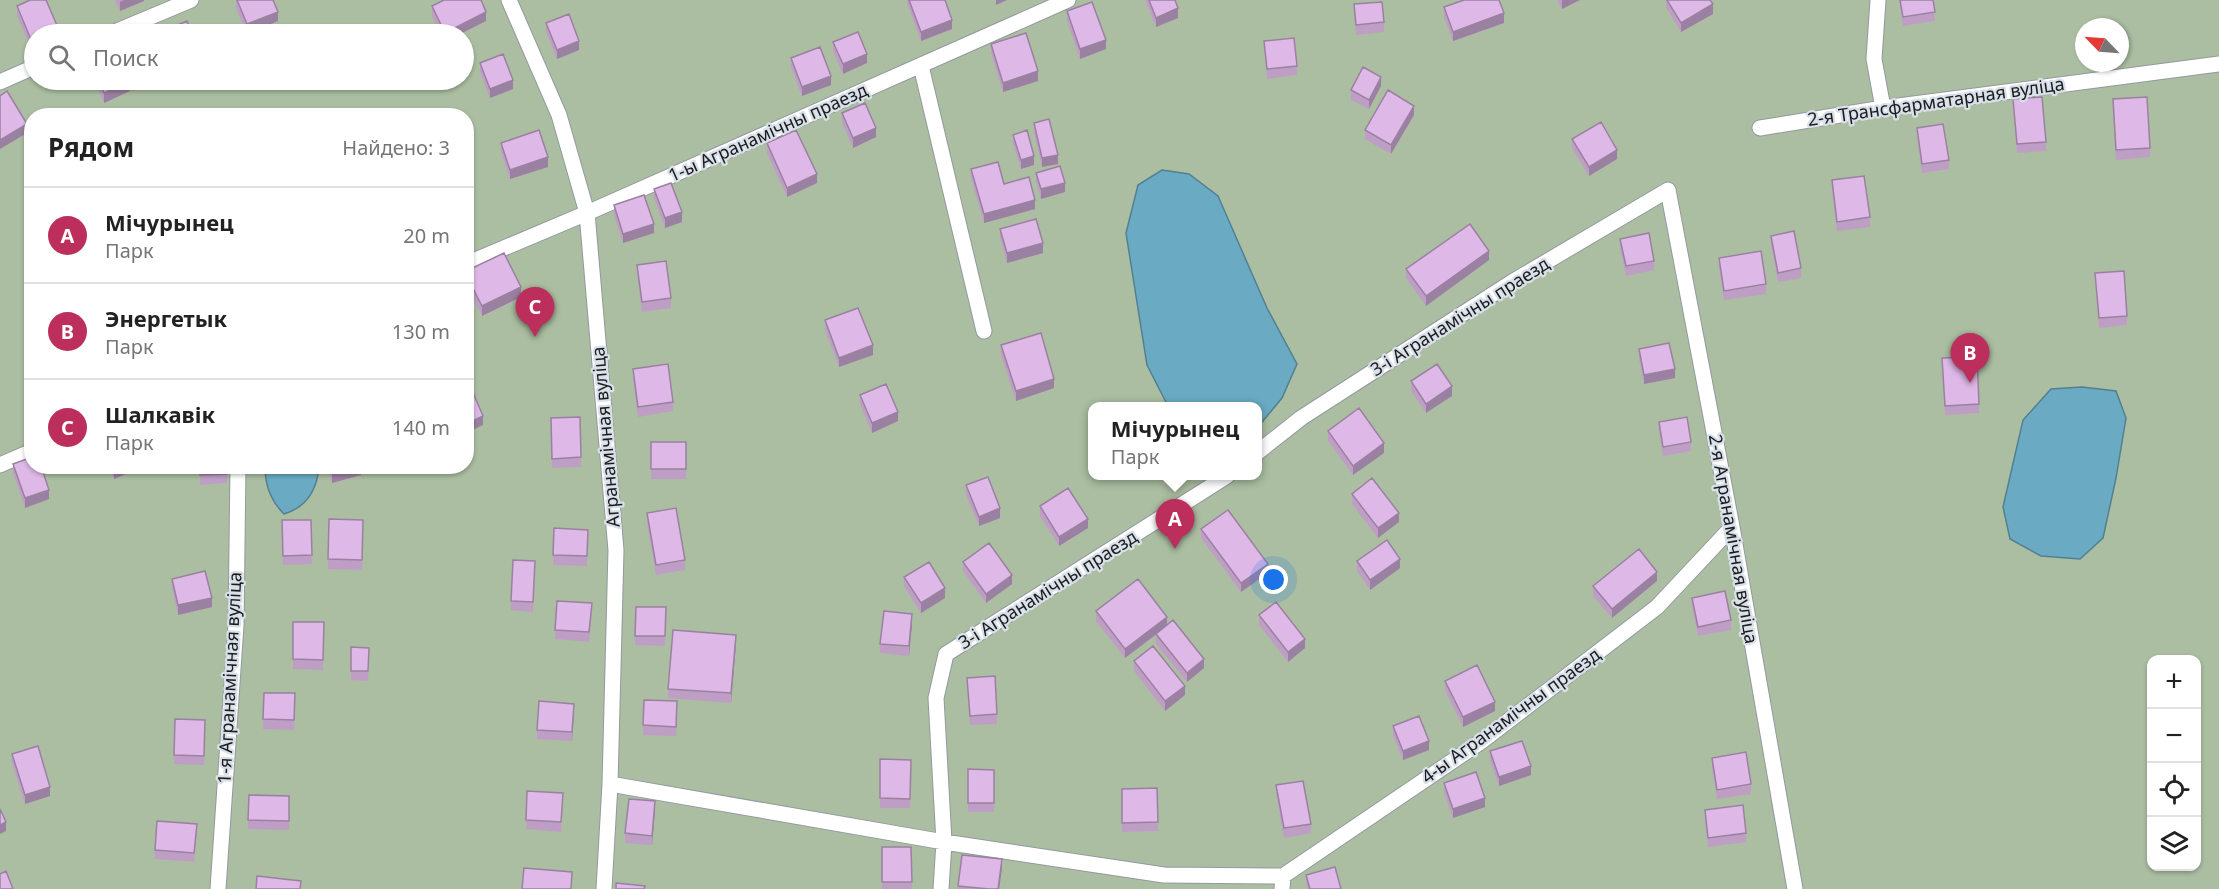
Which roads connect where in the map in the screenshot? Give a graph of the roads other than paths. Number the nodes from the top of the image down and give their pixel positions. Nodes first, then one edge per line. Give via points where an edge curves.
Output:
1 (190, 0) edge
2 (509, 0) edge
3 (1068, 0) edge
4 (1878, 0) edge
5 (134, 24) edge
6 (2219, 64) edge
7 (921, 66) junction
8 (24, 71) edge
9 (0, 82) edge
10 (1883, 108) junction
11 (1760, 128) dead end
12 (1668, 190) joint
13 (587, 213) junction
14 (474, 261) edge
15 (984, 331) dead end
16 (1262, 448) edge
17 (24, 454) edge
18 (0, 465) edge
19 (238, 474) edge
20 (1221, 480) edge
21 (1732, 527) junction
22 (610, 784) junction
23 (944, 842) junction
24 (1283, 883) edge
25 (218, 889) edge
26 (604, 889) edge
27 (941, 889) edge
28 (1795, 889) edge

1 - 5 lane
2 - 13 lane, Агранамічная вуліца via 559,115
3 - 7 lane, 1-ы Агранамічны праезд
4 - 10 lane via 1874,59
6 - 10 lane, 2-я Трансфарматарная вуліца
7 - 13 lane, 1-ы Агранамічны праезд
7 - 15 lane
8 - 9 lane
10 - 11 lane, 2-я Трансфарматарная вуліца
12 - 16 lane, 3-і Агранамічны праезд via 1512,282 1301,418
12 - 21 lane, 2-я Агранамічная вуліца
13 - 14 lane, 1-ы Агранамічны праезд
13 - 22 lane, Агранамічная вуліца via 616,550
17 - 18 lane
19 - 25 lane, 1-я Агранамічная вуліца via 236,625
20 - 23 lane, 3-і Агранамічны праезд via 946,654 936,698
21 - 24 lane, 4-ы Агранамічны праезд via 1657,607 1482,741
21 - 28 lane, 2-я Агранамічная вуліца
22 - 23 lane
22 - 26 lane, Агранамічная вуліца
23 - 24 lane via 1164,875
23 - 27 lane, 3-і Агранамічны праезд

